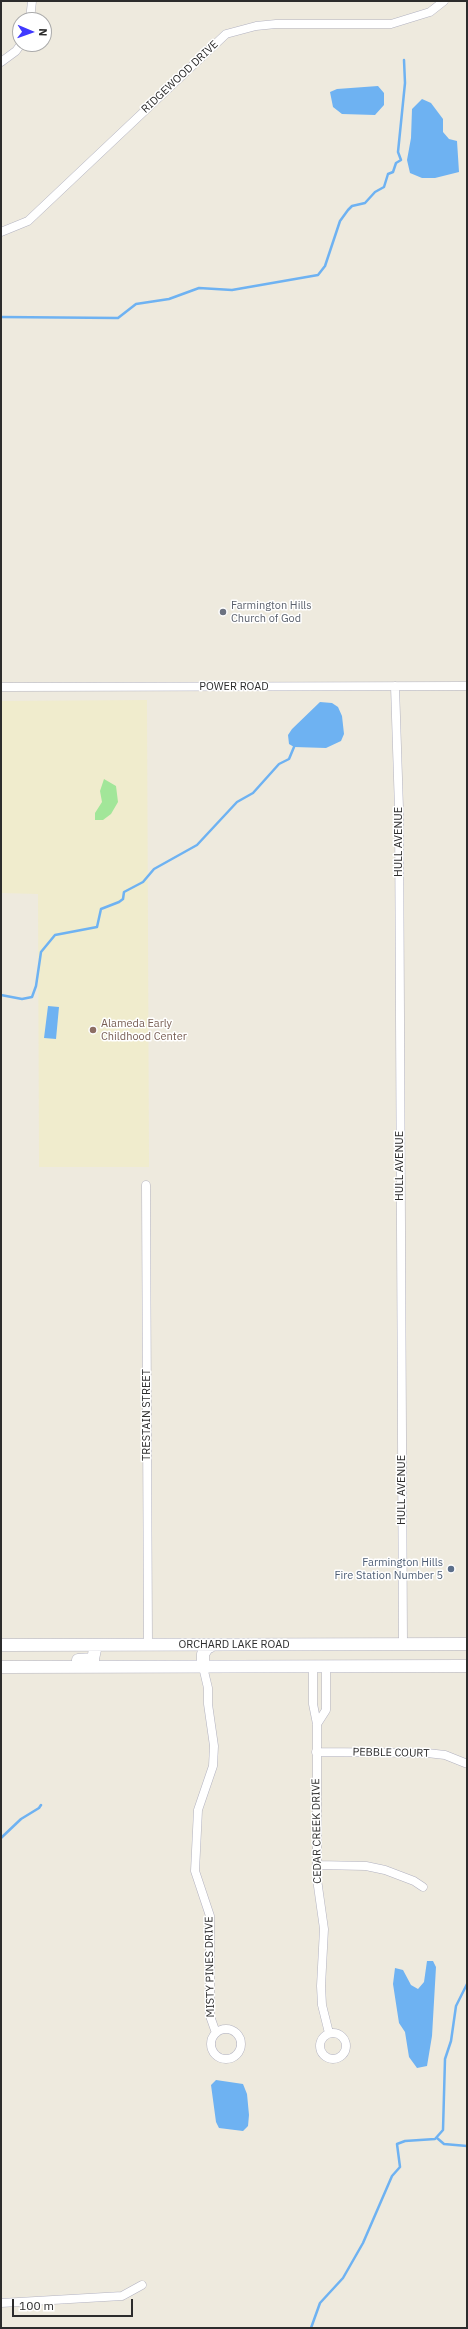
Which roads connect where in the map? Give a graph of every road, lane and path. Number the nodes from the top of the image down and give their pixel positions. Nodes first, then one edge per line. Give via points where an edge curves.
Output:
1 (32, 1) edge
2 (444, 1) edge
3 (31, 12) edge
4 (16, 52) edge
5 (1, 62) edge
6 (1, 232) edge
7 (394, 686) junction
8 (467, 686) edge
9 (1, 687) edge
10 (146, 1185) dead end
11 (462, 1644) edge
12 (148, 1645) junction
13 (213, 1645) junction
14 (403, 1645) junction
15 (1, 1646) edge
16 (96, 1646) junction
17 (1, 1666) edge
18 (326, 1666) junction
19 (462, 1666) edge
20 (203, 1667) junction
21 (309, 1667) junction
22 (317, 1724) junction
23 (316, 1752) junction
24 (465, 1763) dead end
25 (317, 1865) junction
26 (423, 1887) dead end
27 (216, 2033) dead end
28 (329, 2033) dead end
29 (142, 2285) dead end
30 (1, 2303) edge

1 - 3 street
2 - 6 street, RIDGEWOOD DRIVE via 430,12 391,24 276,24 226,34 28,221
4 - 5 street
7 - 8 street, POWER ROAD
7 - 9 street, POWER ROAD
7 - 14 street, HULL AVENUE via 399,809
10 - 12 street, TRESTAIN STREET
11 - 14 main road, ORCHARD LAKE ROAD
11 - 19 main road
12 - 13 main road, ORCHARD LAKE ROAD
12 - 16 main road, ORCHARD LAKE ROAD
13 - 14 main road, ORCHARD LAKE ROAD
13 - 20 main road via 203,1654
14 - 21 main road via 407,1657 400,1660 336,1659
15 - 16 main road, ORCHARD LAKE ROAD
16 - 17 main road via 96,1656 89,1660 25,1660
17 - 20 main road, ORCHARD LAKE ROAD
18 - 19 main road, ORCHARD LAKE ROAD
18 - 21 main road, ORCHARD LAKE ROAD
18 - 22 street, CEDAR CREEK DRIVE via 326,1710
20 - 21 main road, ORCHARD LAKE ROAD
20 - 27 street, MISTY PINES DRIVE via 208,1688 214,1766 198,1810 195,1871 210,1916 210,2016
21 - 22 street, CEDAR CREEK DRIVE
22 - 23 street, CEDAR CREEK DRIVE
23 - 24 street, PEBBLE COURT via 427,1753 445,1755
23 - 25 street, CEDAR CREEK DRIVE
25 - 26 street via 366,1866 385,1870
25 - 28 street, CEDAR CREEK DRIVE via 324,1929 322,2005
29 - 30 street via 122,2296

